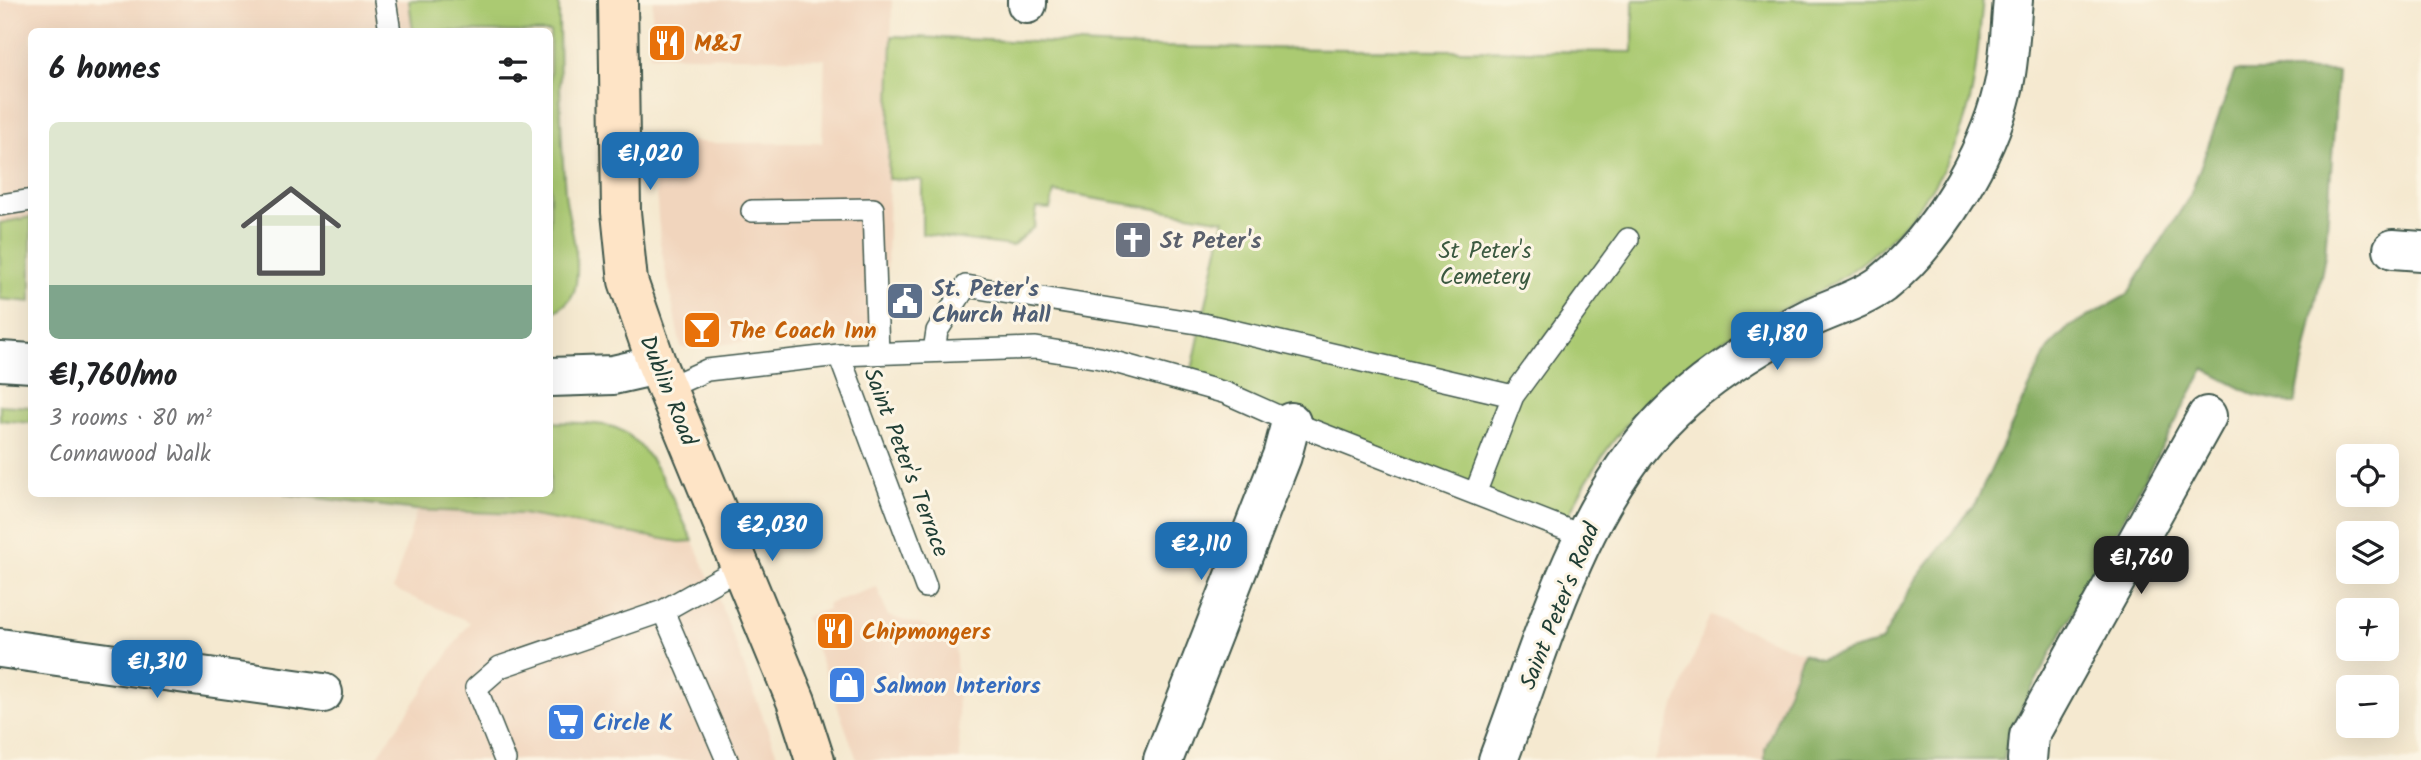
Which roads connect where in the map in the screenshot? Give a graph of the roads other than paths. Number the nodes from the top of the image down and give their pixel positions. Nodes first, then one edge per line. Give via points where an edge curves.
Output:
1 (385, 0) edge
2 (618, 0) edge
3 (2013, 0) edge
4 (389, 28) edge
5 (28, 201) edge
6 (0, 205) edge
7 (752, 211) dead end
8 (1628, 239) dead end
9 (934, 351) junction
10 (878, 353) junction
11 (839, 355) junction
12 (0, 361) edge
13 (28, 363) edge
14 (662, 376) junction
15 (553, 377) edge
16 (1513, 396) junction
17 (2207, 416) dead end
18 (1292, 422) junction
19 (1479, 486) dead end
20 (1583, 536) junction
21 (741, 567) junction
22 (926, 587) dead end
23 (663, 611) junction
24 (0, 648) edge
25 (323, 692) dead end
26 (505, 760) edge
27 (727, 760) edge
28 (816, 760) edge
29 (1163, 760) edge
30 (1498, 760) edge
31 (2027, 760) edge

1 - 4 lane
2 - 14 main road, Dublin Road via 621,212 628,281
3 - 20 street, Saint Peter's Road via 2004,88 1988,137 1929,236 1881,285 1807,320 1728,366 1664,419 1617,475
5 - 6 lane
7 - 10 lane, Saint Peter's Terrace via 873,209
8 - 16 lane
9 - 10 lane, Saint Peter's Terrace
9 - 16 lane via 937,331 966,286 1203,324
9 - 18 lane, Saint Peter's Terrace via 1036,348 1100,358 1226,393
10 - 11 lane, Saint Peter's Terrace
11 - 14 lane, Saint Peter's Terrace
11 - 22 lane, Saint Peter's Terrace
12 - 13 street
14 - 15 street
14 - 21 main road, Dublin Road
16 - 19 lane
17 - 31 street via 2029,736
18 - 20 lane, Saint Peter's Terrace
18 - 29 street
20 - 30 street, Saint Peter's Road
21 - 23 lane
21 - 28 main road, Dublin Road
23 - 26 lane via 500,667 476,688
23 - 27 lane
24 - 25 street

